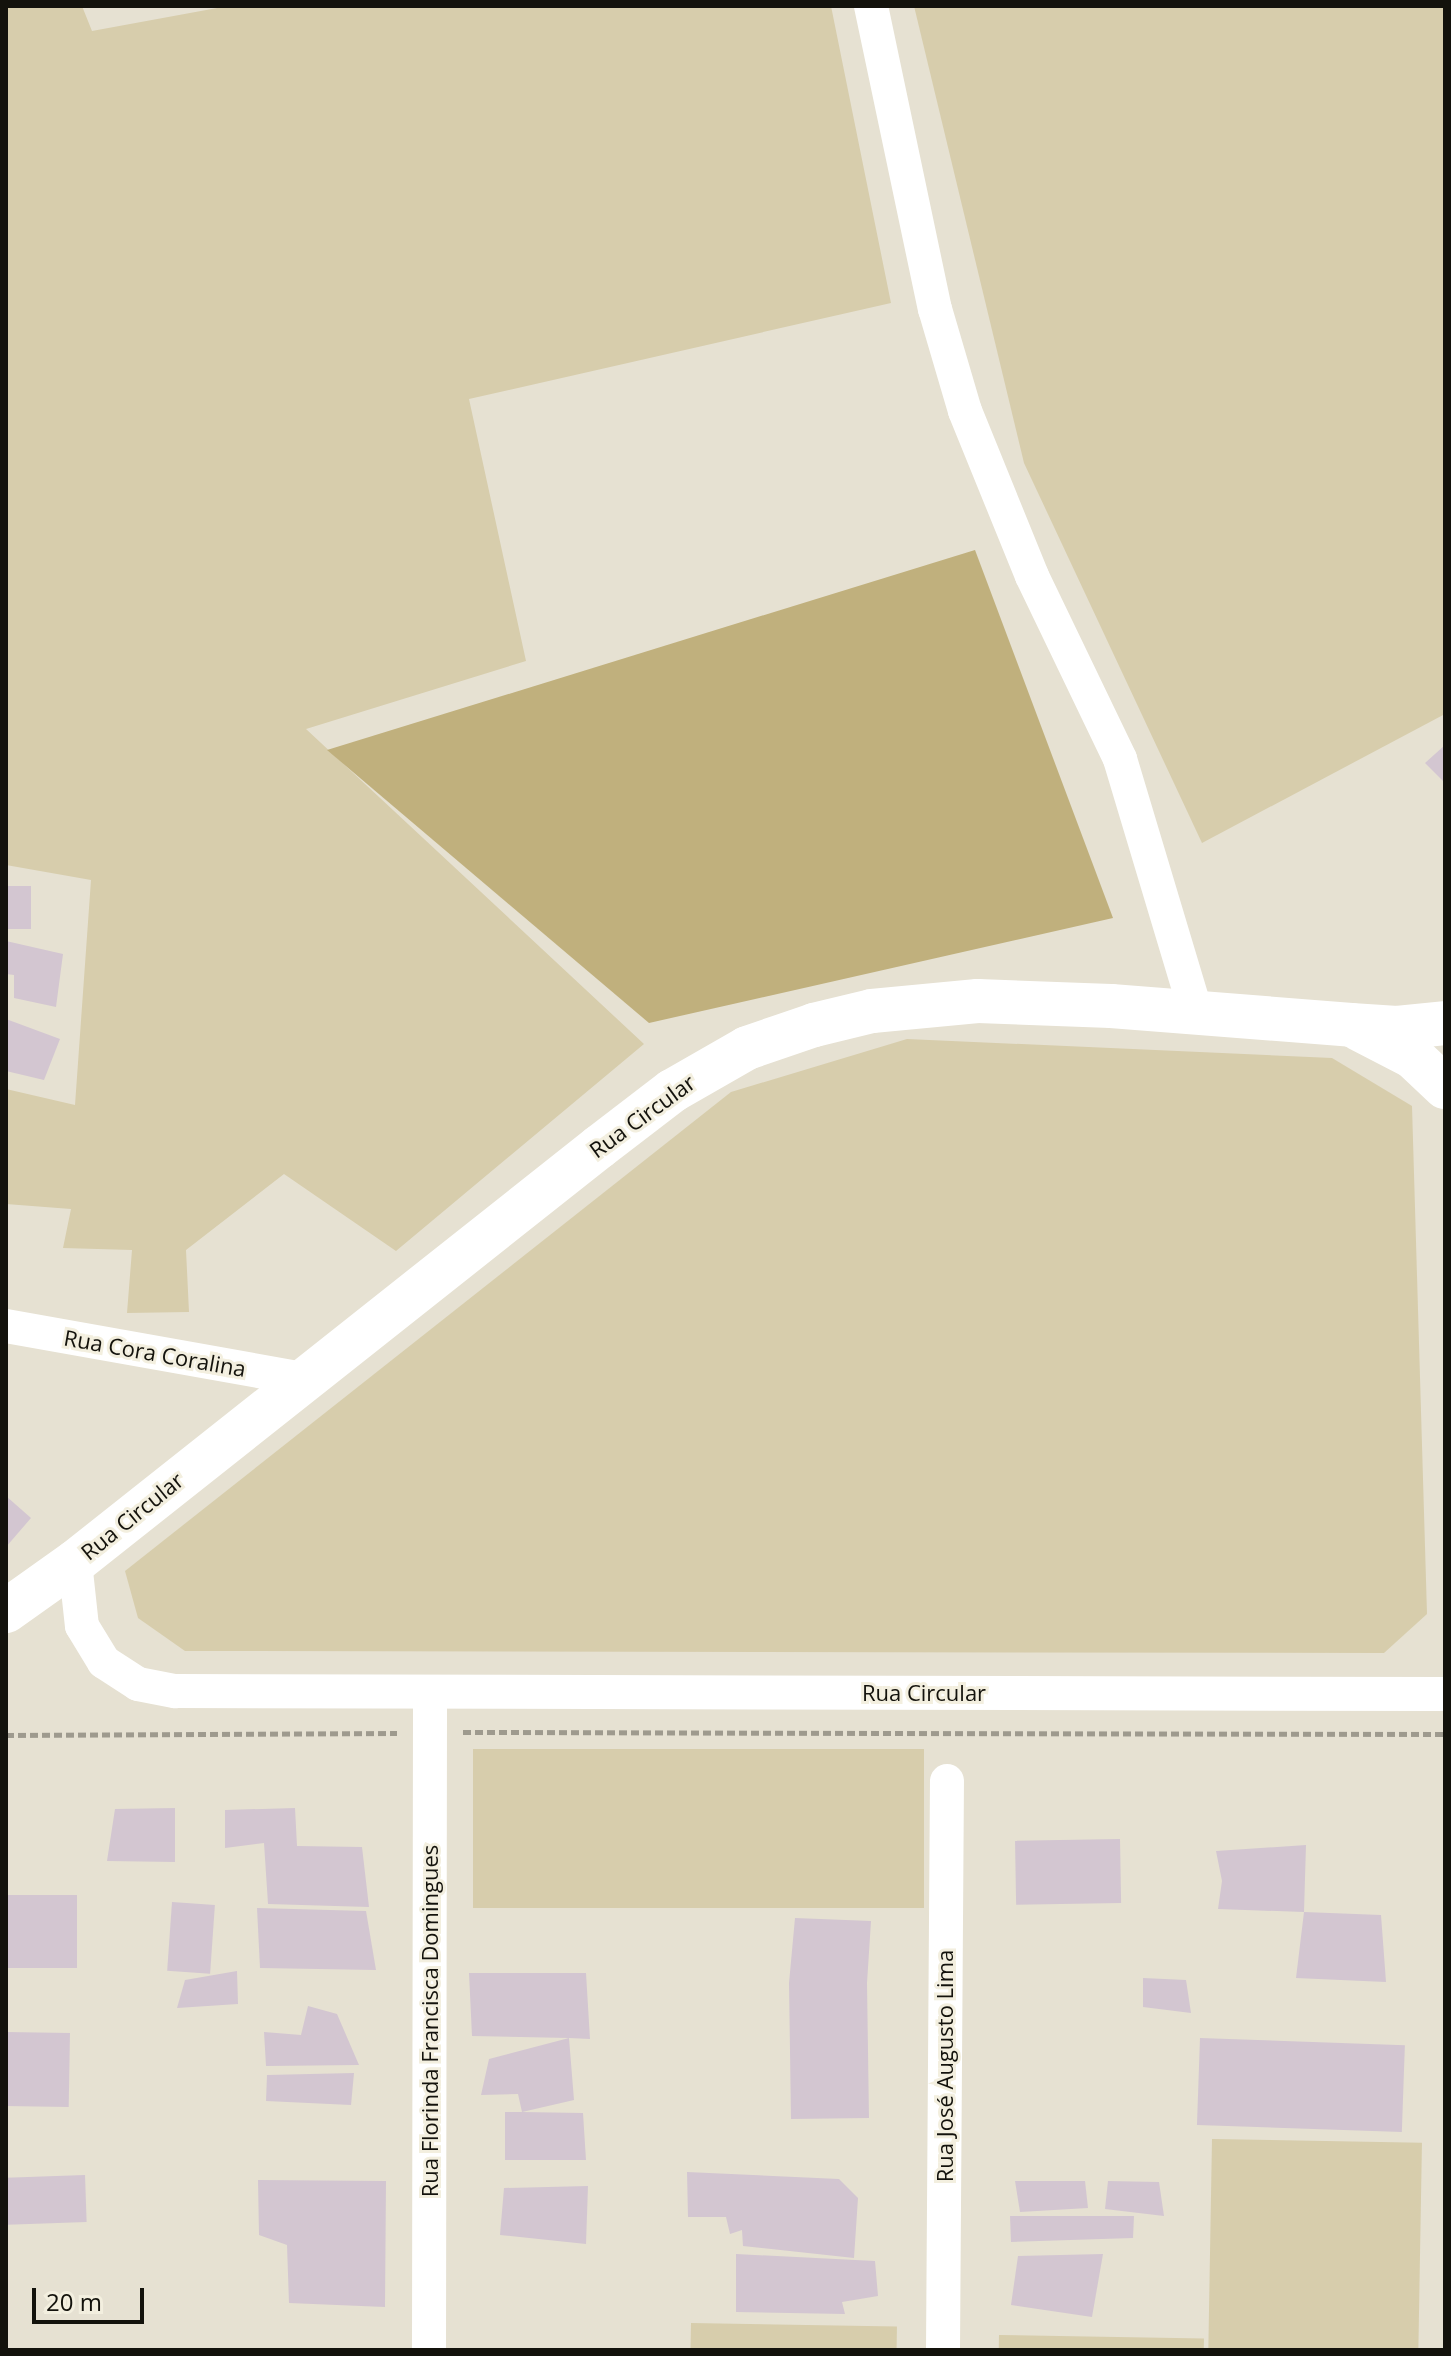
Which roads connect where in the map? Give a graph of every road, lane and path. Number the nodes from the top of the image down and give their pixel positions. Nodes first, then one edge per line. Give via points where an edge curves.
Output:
1 (871, 6) edge
2 (1196, 1013) junction
3 (1445, 1023) edge
4 (1351, 1025) junction
5 (1445, 1087) edge
6 (6, 1326) edge
7 (304, 1379) junction
8 (75, 1562) junction
9 (6, 1611) edge
10 (430, 1692) junction
11 (1445, 1694) edge
12 (431, 1732) junction
13 (1445, 1734) edge
14 (6, 1735) edge
15 (947, 1781) dead end
16 (429, 2350) edge
17 (943, 2350) edge

1 - 2 street via 935,309 965,411 1032,576 1120,759
2 - 4 main road, Rua Circular
2 - 7 main road, Rua Circular via 1040,1001 921,1004 814,1025 747,1048 672,1091
3 - 4 main road, Rua Circular
4 - 5 main road, Rua Circular via 1413,1057
6 - 7 street, Rua Cora Coralina
7 - 8 main road, Rua Circular
8 - 9 main road
8 - 10 street, Rua Circular via 78,1604 92,1646 104,1662 138,1684 175,1691
10 - 11 street, Rua Circular
10 - 12 street, Rua Florinda Francisca Domingues
12 - 13 path
12 - 14 path
12 - 16 street, Rua Florinda Francisca Domingues
15 - 17 street, Rua José Augusto Lima

